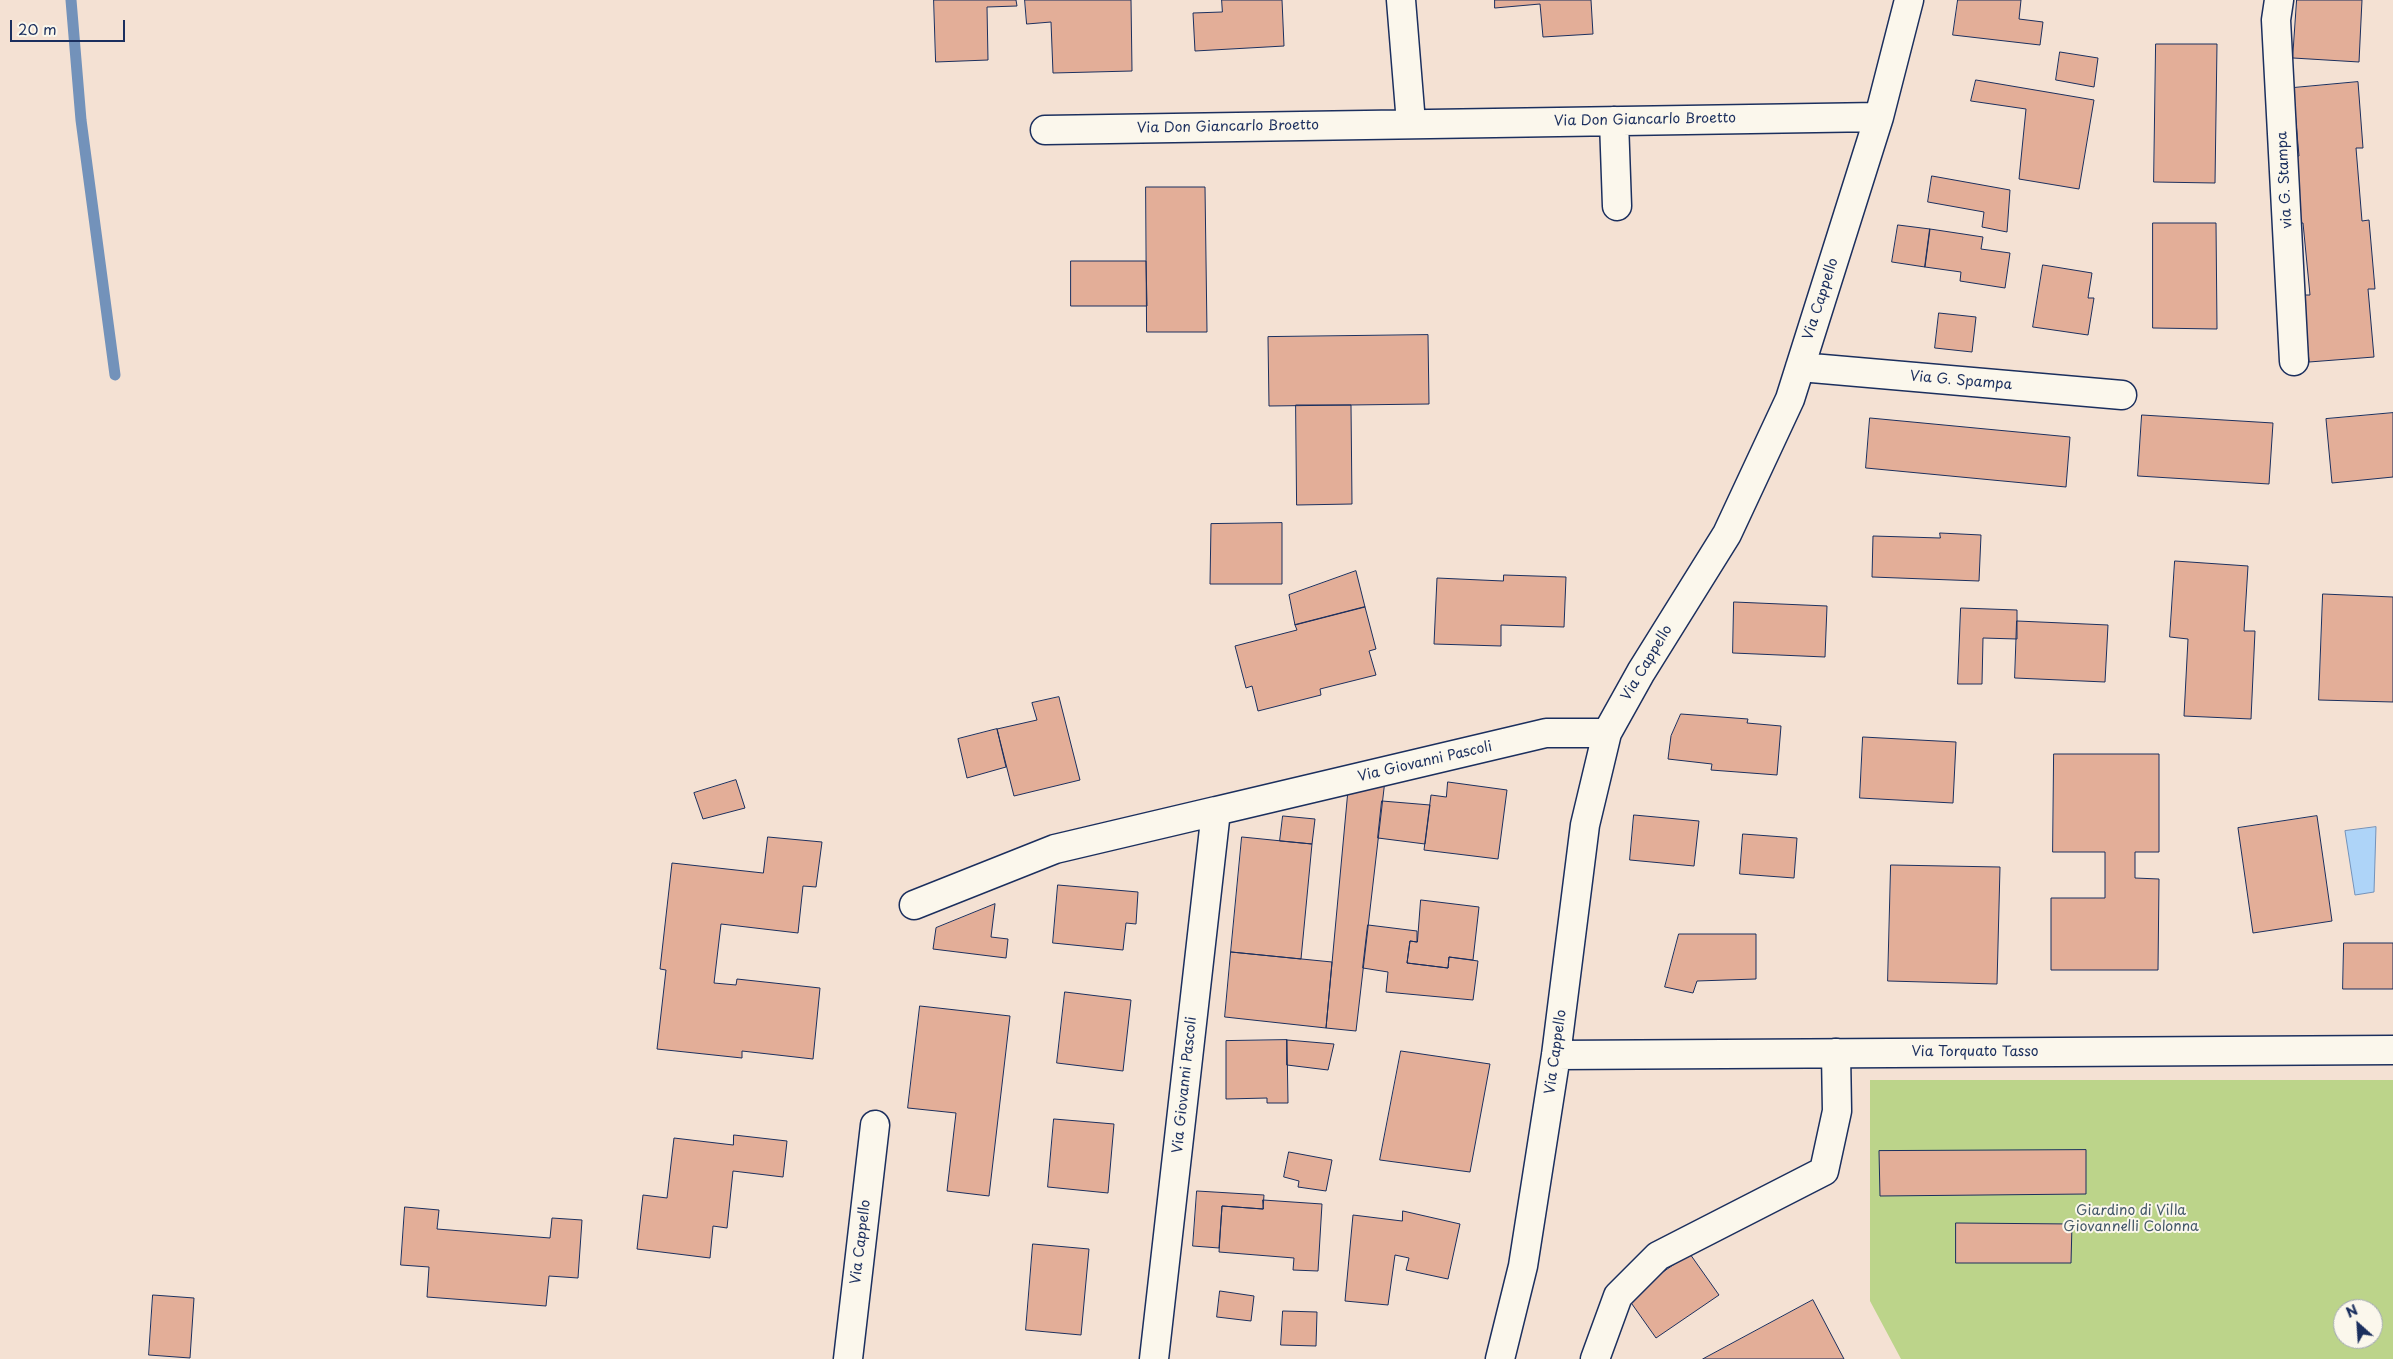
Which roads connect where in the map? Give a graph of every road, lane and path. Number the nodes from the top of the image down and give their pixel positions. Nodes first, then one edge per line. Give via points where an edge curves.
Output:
1 (1401, 0) edge
2 (1909, 0) edge
3 (2279, 0) edge
4 (1879, 117) junction
5 (1614, 121) junction
6 (1411, 123) junction
7 (1045, 130) dead end
8 (1617, 206) dead end
9 (2294, 361) dead end
10 (1800, 367) junction
11 (2122, 395) dead end
12 (1606, 733) junction
13 (1216, 811) junction
14 (914, 905) dead end
15 (2393, 1050) edge
16 (1836, 1053) junction
17 (1556, 1055) junction
18 (875, 1125) dead end
19 (848, 1359) edge
20 (1154, 1359) edge
21 (1500, 1359) edge
22 (1595, 1359) edge

1 - 6 street
2 - 4 street, Via Cappello
3 - 9 street, via G. Stampa via 2276,20
4 - 5 street, Via Don Giancarlo Broetto
4 - 10 street, Via Cappello
5 - 6 street, Via Don Giancarlo Broetto
5 - 8 street
6 - 7 street, Via Don Giancarlo Broetto
10 - 11 street, Via G. Spampa
10 - 12 street, Via Cappello via 1790,400 1727,534
12 - 13 street, Via Giovanni Pascoli via 1546,733
12 - 17 street, Via Cappello via 1585,825
13 - 14 street, Via Giovanni Pascoli via 1054,849
13 - 20 street, Via Giovanni Pascoli
15 - 16 street, Via Torquato Tasso
16 - 17 street, Via Torquato Tasso
16 - 22 street via 1837,1110 1824,1171 1658,1256 1618,1296
17 - 21 street, Via Cappello via 1523,1266
18 - 19 street, Via Cappello

